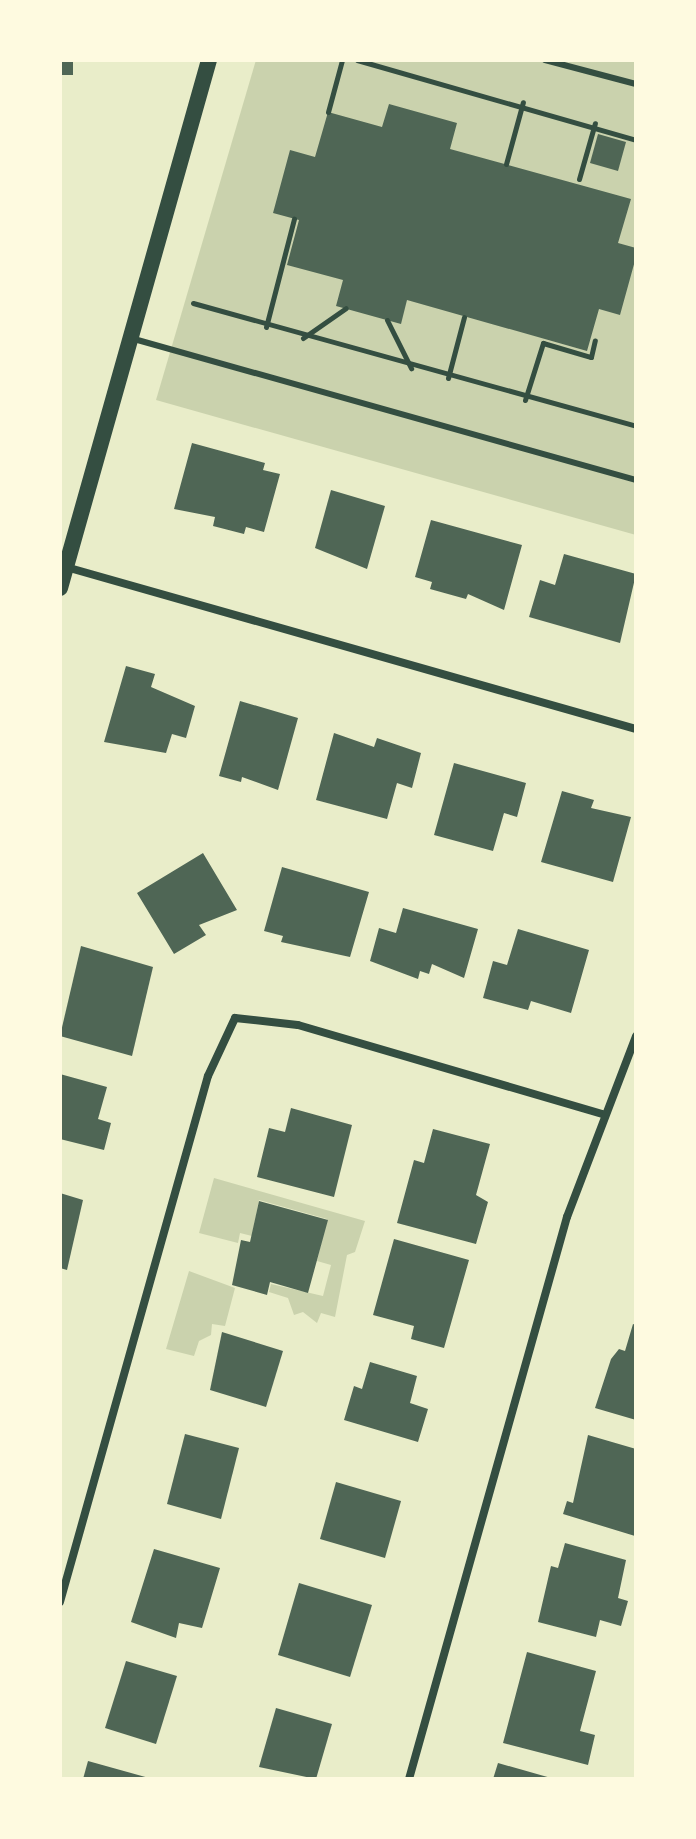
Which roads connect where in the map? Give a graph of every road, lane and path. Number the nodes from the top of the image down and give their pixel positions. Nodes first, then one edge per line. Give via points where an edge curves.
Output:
1 (209, 60) edge
2 (342, 60) edge
3 (357, 60) edge
4 (545, 60) edge
5 (636, 84) edge
6 (523, 105) junction
7 (328, 112) dead end
8 (594, 125) junction
9 (636, 140) edge
10 (506, 164) dead end
11 (579, 179) dead end
12 (294, 219) dead end
13 (193, 303) dead end
14 (346, 308) dead end
15 (464, 317) dead end
16 (387, 320) dead end
17 (267, 325) junction
18 (305, 336) junction
19 (130, 338) junction
20 (595, 340) dead end
21 (410, 365) junction
22 (449, 376) junction
23 (526, 398) junction
24 (636, 426) edge
25 (636, 480) edge
26 (66, 567) junction
27 (60, 588) edge
28 (636, 729) edge
29 (636, 1036) edge
30 (602, 1114) junction
31 (60, 1602) edge
32 (409, 1779) edge

1 - 19 main road
2 - 7 path
3 - 6 path
4 - 5 lane
6 - 8 path
6 - 10 path
8 - 9 path
8 - 11 path
12 - 17 path
13 - 17 path
14 - 18 path
15 - 22 path
16 - 21 path
17 - 18 path
18 - 21 path
19 - 25 lane
19 - 26 main road
20 - 23 path via 591,357 543,343
21 - 22 path
22 - 23 path
23 - 24 path
26 - 27 main road
26 - 28 street
29 - 30 street
30 - 31 street via 298,1025 235,1018 208,1076
30 - 32 street via 567,1217

